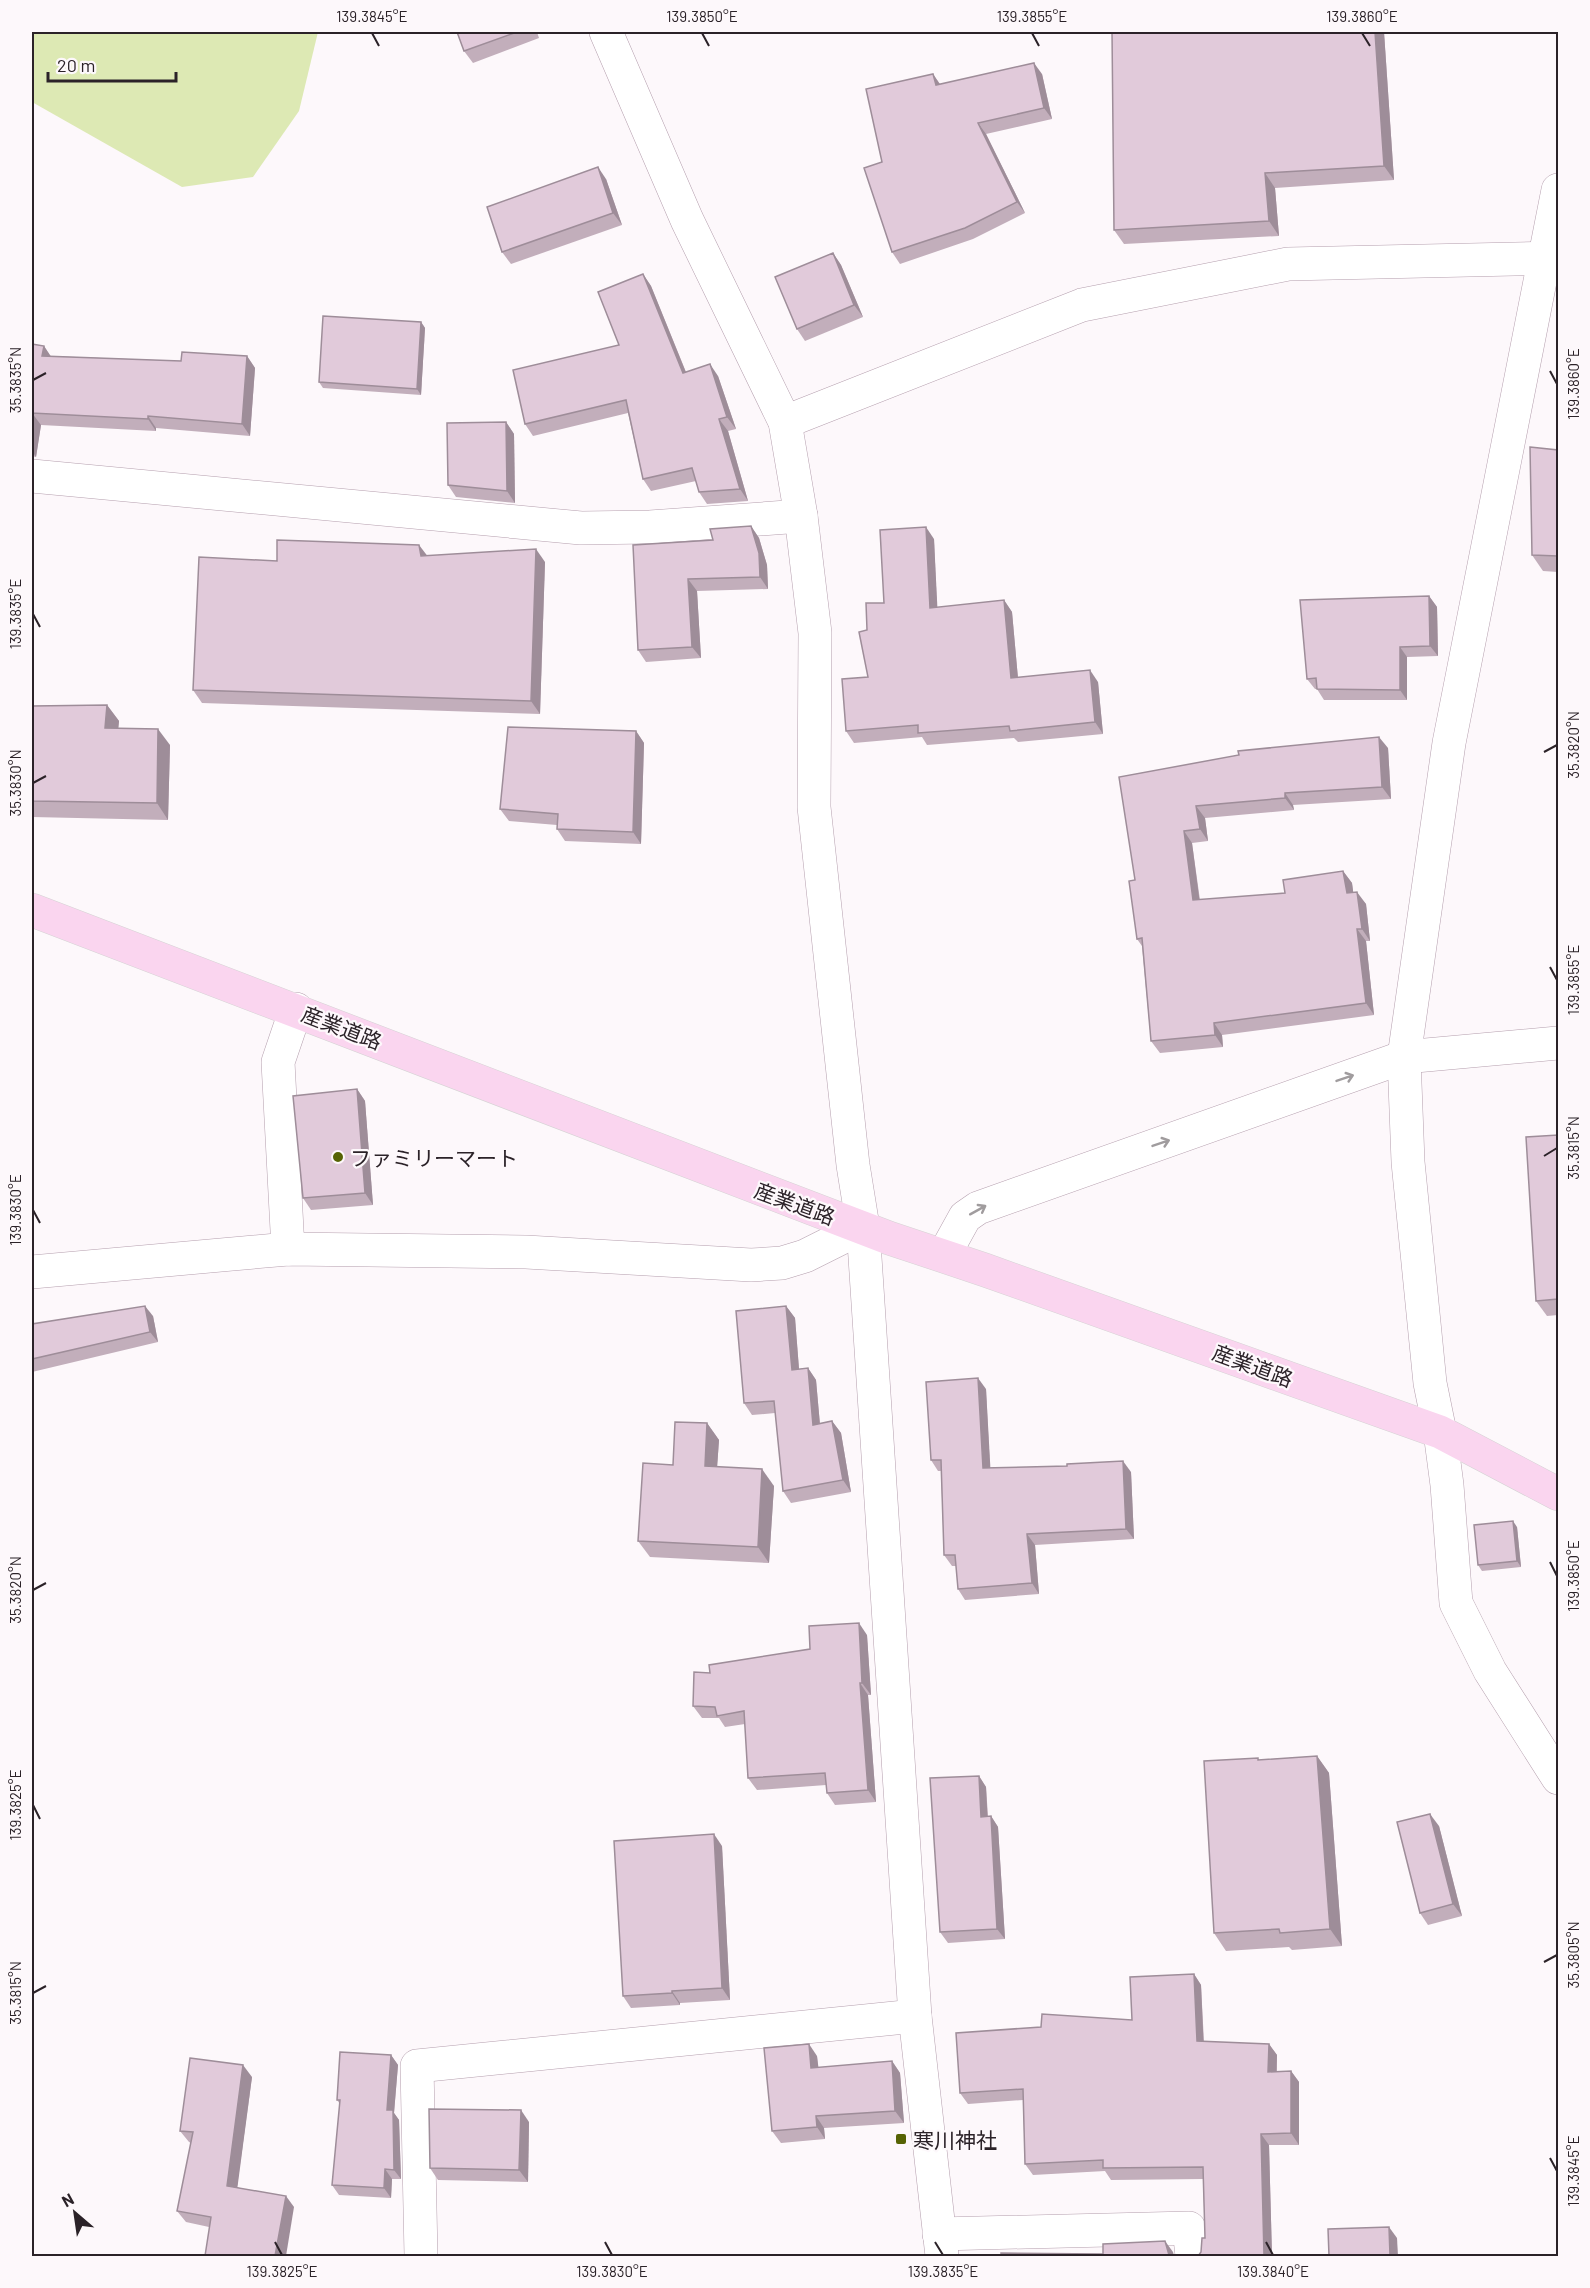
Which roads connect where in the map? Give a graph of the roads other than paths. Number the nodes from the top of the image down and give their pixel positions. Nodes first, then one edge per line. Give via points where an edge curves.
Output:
1 (606, 32) edge
2 (1558, 190) edge
3 (1552, 258) edge
4 (785, 422) junction
5 (32, 476) edge
6 (801, 516) junction
7 (32, 910) edge
8 (296, 1009) junction
9 (1558, 1042) edge
10 (1404, 1058) junction
11 (863, 1227) junction
12 (288, 1249) junction
13 (944, 1255) junction
14 (32, 1272) edge
15 (1440, 1432) junction
16 (1558, 1494) edge
17 (1558, 1778) edge
18 (915, 2016) junction
19 (940, 2245) edge
20 (421, 2256) edge
21 (1192, 2256) edge

1 - 4 street via 687,220
2 - 3 street
3 - 4 street via 1288,264 1082,305
3 - 10 street via 1449,743
4 - 6 street
5 - 6 street via 581,528
6 - 11 street via 815,633 814,807
7 - 8 main road, 産業道路
8 - 11 main road, 産業道路
8 - 12 street via 278,1062
9 - 10 street
13 -> 10 street via 965,1217 978,1208
10 - 15 street via 1408,1162 1428,1371
11 - 12 street via 805,1256 782,1263 751,1265 526,1252
11 - 13 main road, 産業道路
11 - 18 street
12 - 14 street
13 - 15 main road, 産業道路
15 - 16 main road, 産業道路
15 - 17 street via 1456,1603 1490,1671
18 - 19 street
18 - 20 street via 417,2066
19 - 21 street via 1190,2228

